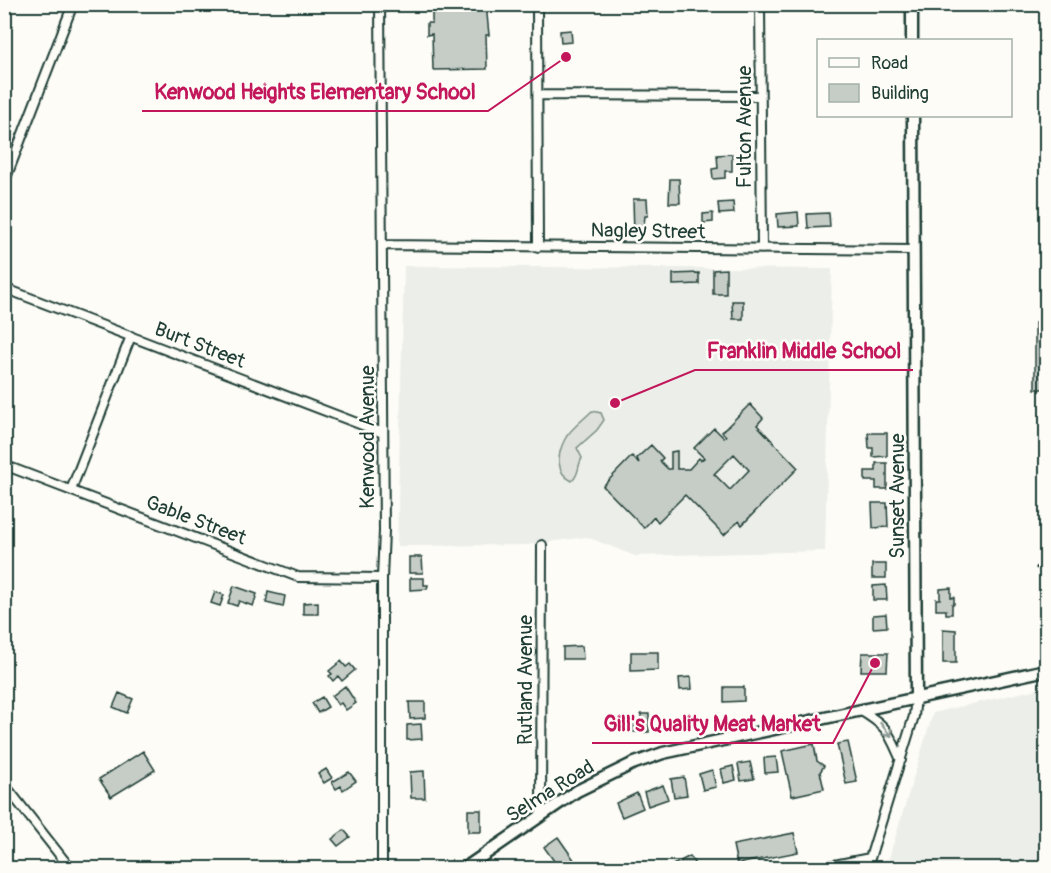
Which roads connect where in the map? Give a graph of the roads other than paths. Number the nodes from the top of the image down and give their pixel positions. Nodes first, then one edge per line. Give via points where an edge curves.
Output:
1 (73, 4) edge
2 (380, 4) edge
3 (537, 4) edge
4 (759, 4) edge
5 (912, 4) edge
6 (912, 39) edge
7 (538, 95) junction
8 (760, 96) junction
9 (913, 117) edge
10 (4, 183) edge
11 (382, 245) junction
12 (538, 247) junction
13 (762, 249) junction
14 (914, 250) junction
15 (4, 288) edge
16 (131, 336) junction
17 (383, 433) junction
18 (4, 465) edge
19 (72, 490) junction
20 (542, 545) dead end
21 (382, 578) junction
22 (1047, 670) edge
23 (916, 697) junction
24 (858, 710) junction
25 (901, 760) junction
26 (4, 784) edge
27 (541, 815) junction
28 (870, 858) junction
29 (70, 868) edge
30 (382, 868) edge
31 (465, 868) edge
32 (819, 868) edge
33 (867, 868) edge

1 - 10 street
2 - 11 street, Kenwood Avenue
3 - 7 street
4 - 8 street, Fulton Avenue
5 - 6 street
7 - 8 street
7 - 12 street
8 - 13 street, Fulton Avenue
9 - 14 street, Sunset Avenue
11 - 12 street, Nagley Street
11 - 17 street, Kenwood Avenue
12 - 13 street, Nagley Street
13 - 14 street, Nagley Street
14 - 23 street, Sunset Avenue
15 - 16 street, Burt Street
16 - 17 street, Burt Street
16 - 19 street
17 - 21 street, Kenwood Avenue
18 - 19 street, Gable Street
19 - 21 street, Gable Street via 298,577
20 - 27 street, Rutland Avenue
21 - 30 street, Kenwood Avenue
22 - 23 street, Selma Road
23 - 24 street, Selma Road
23 - 25 street, Sunset Avenue
24 -> 25 street via 887,729
24 - 27 street, Selma Road via 663,753 602,778
25 - 28 street, Sunset Avenue
26 - 29 street
27 - 31 street, Selma Road
28 - 32 street
28 - 33 street, Sunset Avenue

